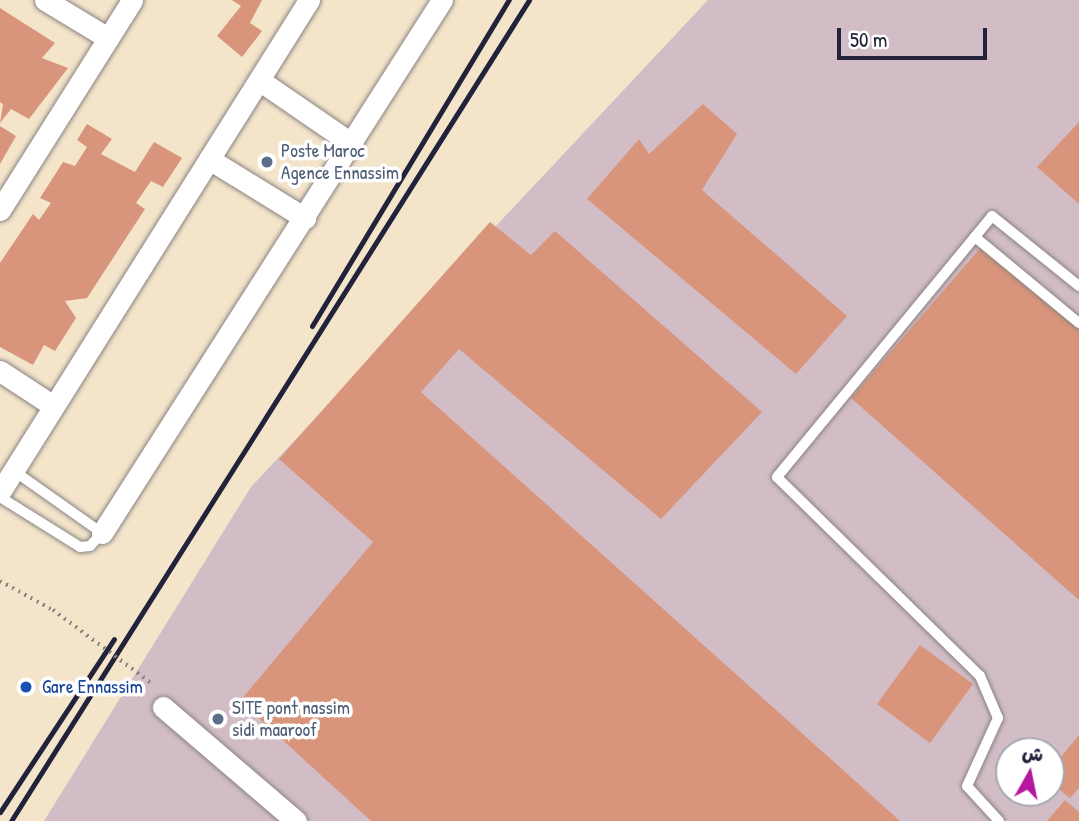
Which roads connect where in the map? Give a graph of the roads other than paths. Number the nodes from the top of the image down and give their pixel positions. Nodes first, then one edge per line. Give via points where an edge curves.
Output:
1 (45, 0) edge
2 (132, 0) edge
3 (309, 0) edge
4 (442, 0) edge
5 (108, 38) junction
6 (259, 80) junction
7 (352, 144) junction
8 (209, 159) junction
9 (0, 210) edge
10 (305, 218) junction
11 (975, 237) junction
12 (1079, 286) edge
13 (1079, 323) edge
14 (0, 371) edge
15 (52, 405) junction
16 (15, 471) junction
17 (0, 495) edge
18 (102, 533) junction
19 (163, 707) dead end
20 (290, 819) edge
21 (999, 821) edge

1 - 5 street
2 - 5 street
3 - 6 street
4 - 7 street
5 - 9 street
6 - 7 street
6 - 8 street
7 - 10 street
8 - 10 street
8 - 15 street
10 - 18 street
11 - 12 lane via 992,216
11 - 13 lane
11 - 21 lane via 777,477 980,676 998,718 967,786
14 - 15 street
15 - 16 street
16 - 17 street
16 - 18 lane
17 - 18 lane via 80,547 90,546
19 - 20 street

